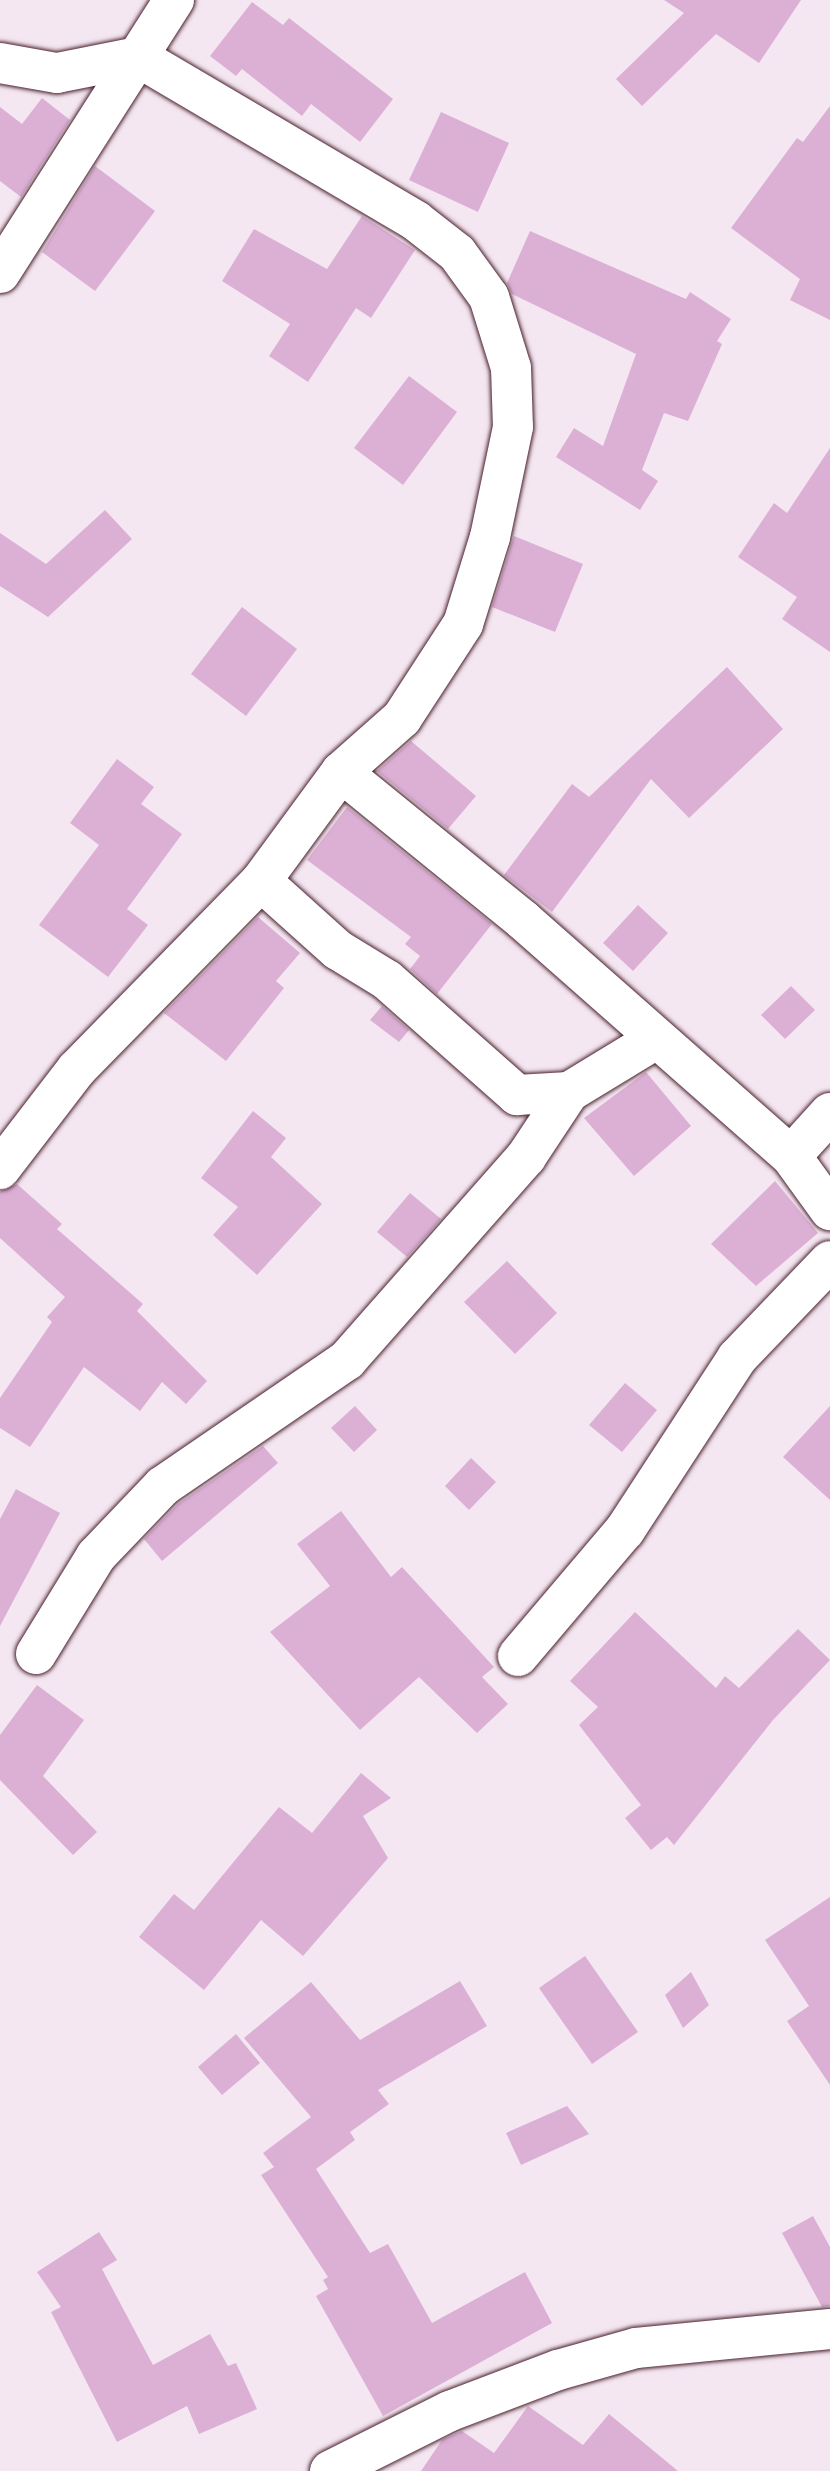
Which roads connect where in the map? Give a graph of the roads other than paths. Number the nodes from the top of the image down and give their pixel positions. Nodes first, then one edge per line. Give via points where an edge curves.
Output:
1 (174, 0) edge
2 (138, 57) junction
3 (0, 63) edge
4 (0, 273) edge
5 (341, 772) junction
6 (261, 881) junction
7 (656, 1039) junction
8 (569, 1092) junction
9 (830, 1113) edge
10 (791, 1156) junction
11 (0, 1169) edge
12 (830, 1210) edge
13 (830, 1261) edge
14 (36, 1654) dead end
15 (518, 1656) dead end
16 (830, 2329) edge
17 (330, 2471) edge

1 - 2 street
2 - 3 street via 57,73
2 - 4 street
2 - 5 street via 416,221 457,253 489,297 511,368 513,427 490,537 463,624 402,718
5 - 6 street
5 - 7 street via 523,920
6 - 8 street via 338,950 387,980 517,1095
6 - 11 street via 76,1070
7 - 8 street
7 - 10 street
8 - 14 street via 526,1157 347,1360 163,1486 96,1556
9 - 10 street
10 - 12 street
13 - 15 street via 737,1358 625,1530
16 - 17 street via 636,2348 558,2370 450,2411

